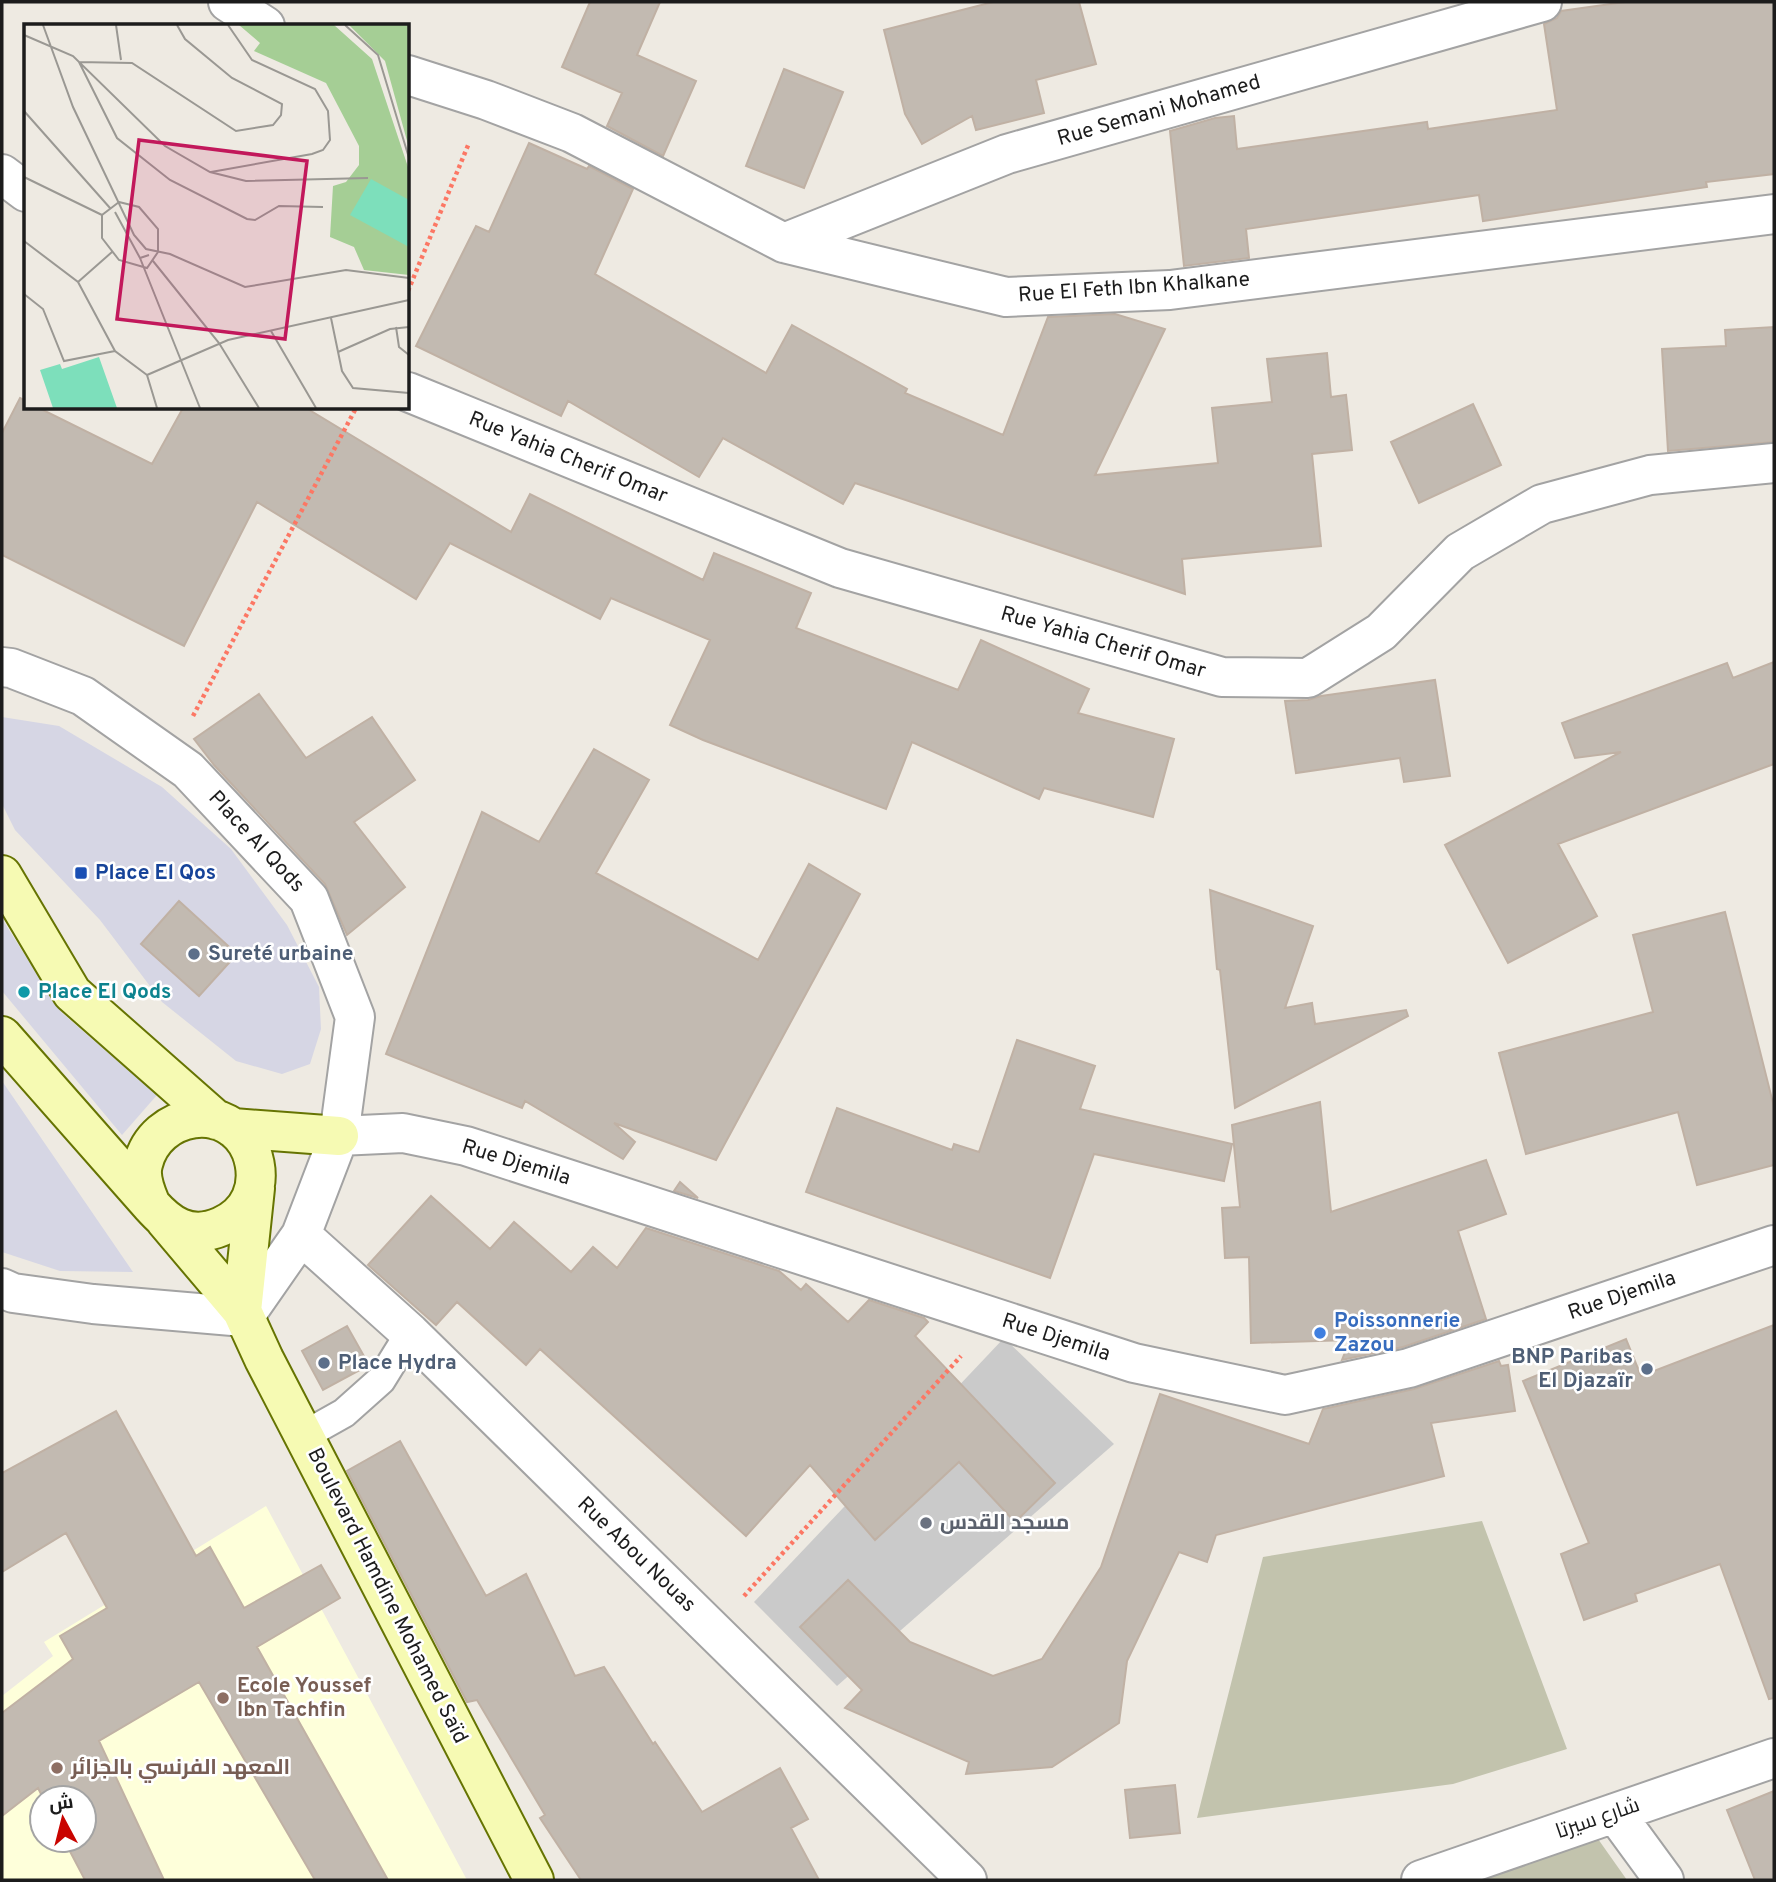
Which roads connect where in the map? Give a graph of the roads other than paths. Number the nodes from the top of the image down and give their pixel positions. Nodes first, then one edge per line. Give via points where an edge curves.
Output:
1 (228, 2) edge
2 (1542, 2) edge
3 (262, 24) edge
4 (410, 76) edge
5 (2, 174) edge
6 (24, 190) edge
7 (1774, 214) edge
8 (784, 243) junction
9 (410, 394) edge
10 (1774, 463) edge
11 (2, 667) edge
12 (2, 875) edge
13 (2, 1036) edge
14 (225, 1124) junction
15 (339, 1136) junction
16 (256, 1181) junction
17 (158, 1213) junction
18 (300, 1235) junction
19 (1774, 1245) edge
20 (2, 1288) edge
21 (243, 1314) junction
22 (410, 1333) junction
23 (303, 1436) junction
24 (1774, 1758) edge
25 (1615, 1813) junction
26 (534, 1880) edge
27 (967, 1880) edge
28 (1421, 1880) edge
29 (1664, 1880) edge

1 - 3 street
2 - 8 street, Rue Semani Mohamed via 1007,154
4 - 8 street, Rue El Feth Ibn Khalkane via 572,133
5 - 6 street
7 - 8 street, Rue El Feth Ibn Khalkane via 1170,290 1006,298
9 - 10 street, Rue Yahia Cherif Omar via 840,568 1222,677 1308,678 1381,632 1460,552 1542,503 1650,475
11 - 15 street, Place Al Qods via 83,696 188,770 309,899 355,1017
12 - 14 street via 72,993
13 - 17 street, Boulevard Hamdine Mohamed Saïd
14 - 15 street
14 - 16 street via 248,1145
14 - 17 street via 200,1118 179,1121 155,1139 142,1166 143,1186
15 - 18 street, Place Al Qods
15 - 19 street, Rue Djemila via 403,1133 466,1146 1134,1363 1285,1395 1409,1368
16 - 17 street via 239,1216 222,1227 183,1229
16 - 21 street
17 - 21 street, Boulevard Hamdine Mohamed Saïd
18 - 21 street, Place Al Qods
18 - 22 street, Rue Abou Nouas
20 - 21 street via 93,1304
21 - 23 street, Boulevard Hamdine Mohamed Saïd
22 - 23 lane via 381,1380 344,1413
22 - 27 street, Rue Abou Nouas
23 - 26 street, Boulevard Hamdine Mohamed Saïd
24 - 25 street, شارع سيرتا
25 - 28 street, شارع سيرتا
25 - 29 street

